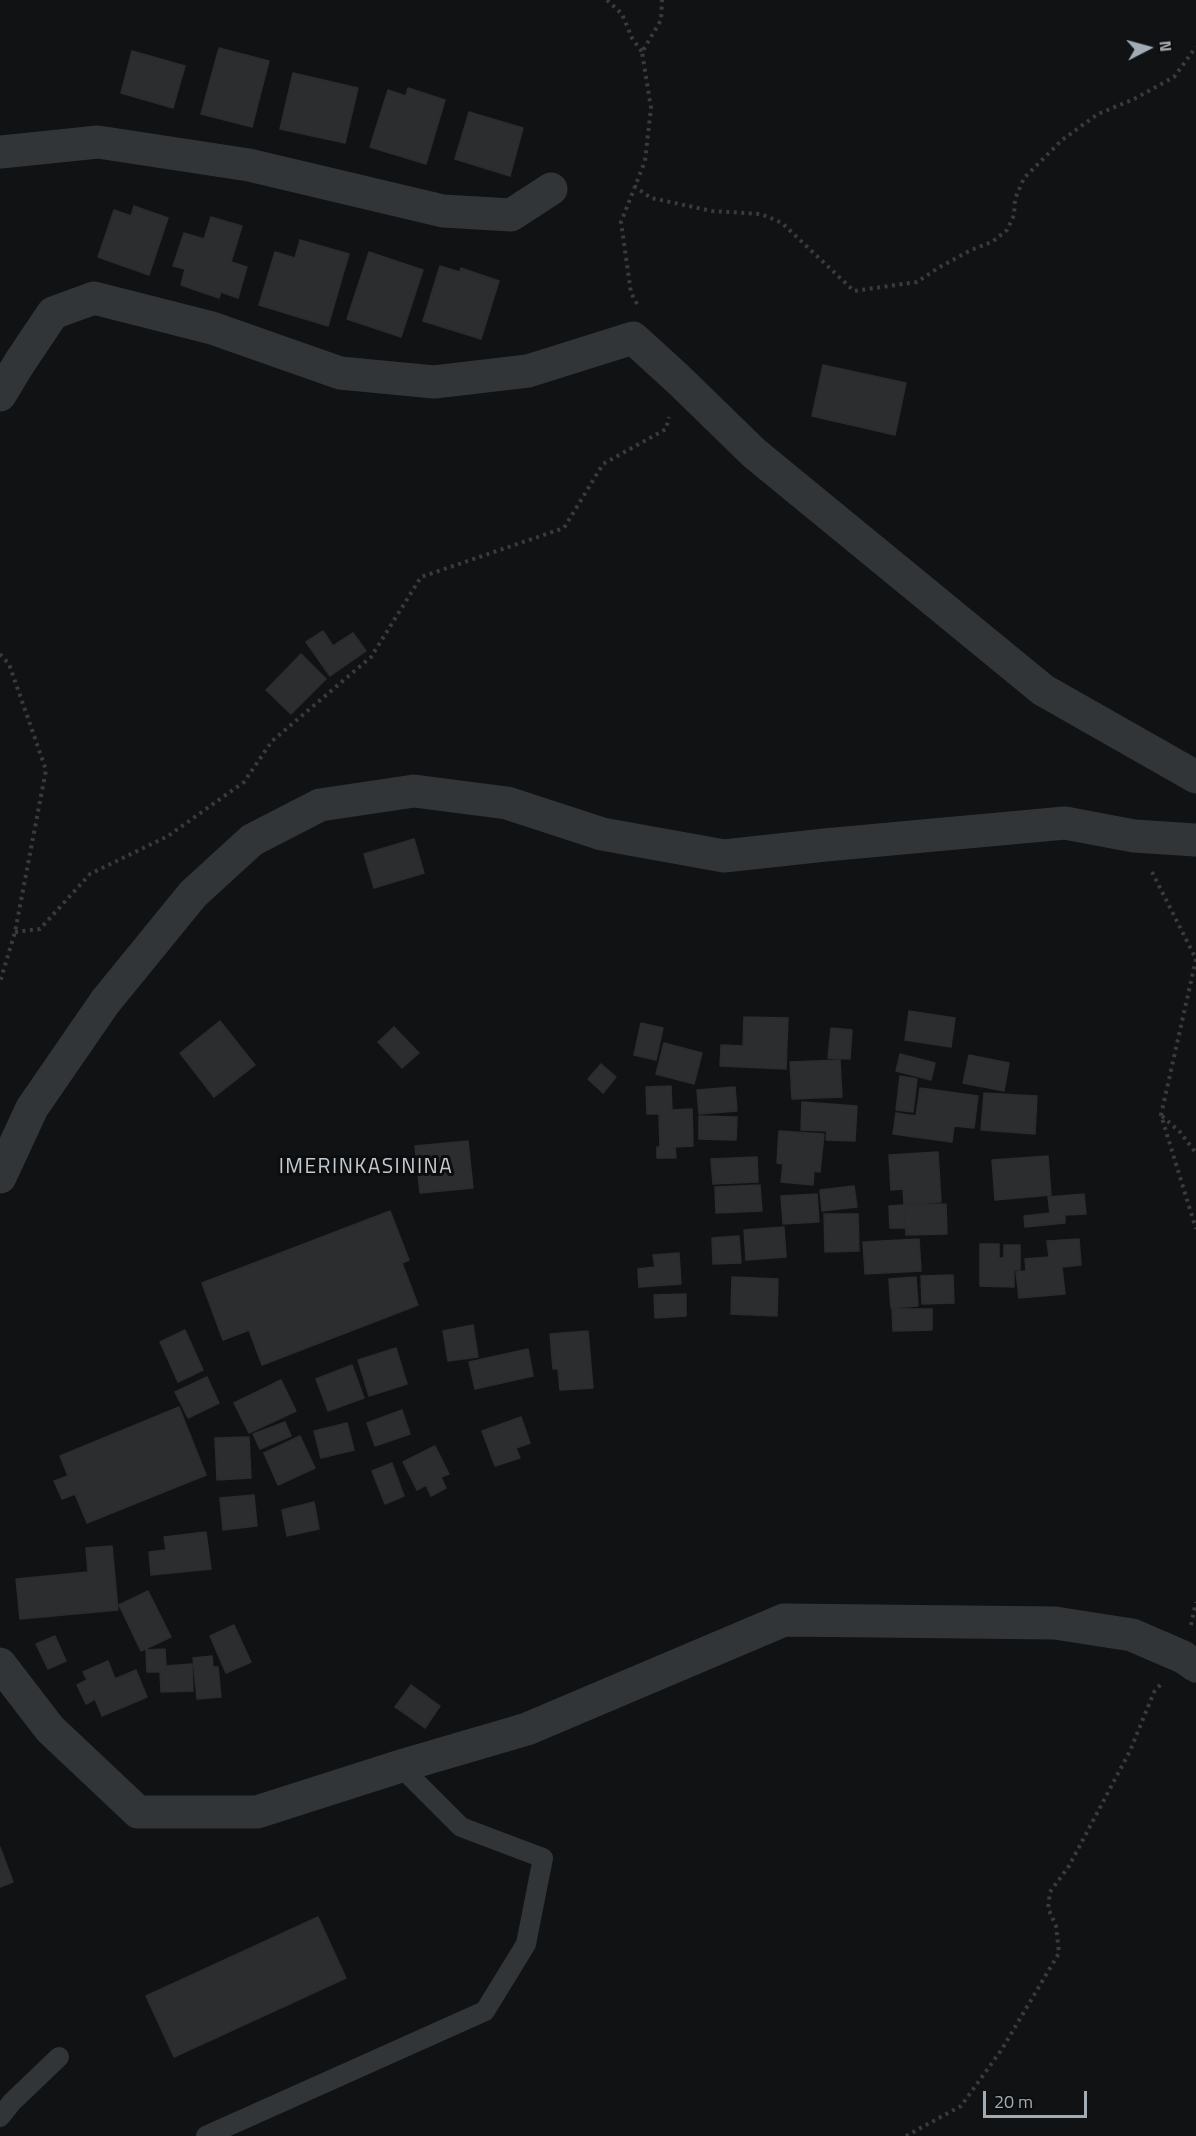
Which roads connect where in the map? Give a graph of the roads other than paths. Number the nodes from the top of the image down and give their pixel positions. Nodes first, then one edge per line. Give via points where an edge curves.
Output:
1 (0, 152) edge
2 (551, 189) dead end
3 (0, 395) edge
4 (1196, 777) edge
5 (1196, 840) edge
6 (0, 1177) edge
7 (1190, 1662) edge
8 (0, 1664) edge
9 (404, 1765) junction
10 (59, 2057) dead end
11 (0, 2117) edge
12 (206, 2136) edge

1 - 2 street via 98,142 249,165 443,211 511,215
3 - 4 street via 53,313 94,298 212,328 340,373 434,382 528,371 633,338 754,453 1043,690
5 - 6 street via 1134,836 1065,824 724,856 602,834 507,803 414,791 320,805 252,840 193,894 105,1002 32,1108
7 - 9 street via 1132,1635 1055,1623 784,1620 527,1729
8 - 9 street via 50,1729 138,1812 257,1812
9 - 12 lane via 406,1772 461,1827 543,1858 526,1944 485,2011
10 - 11 lane

